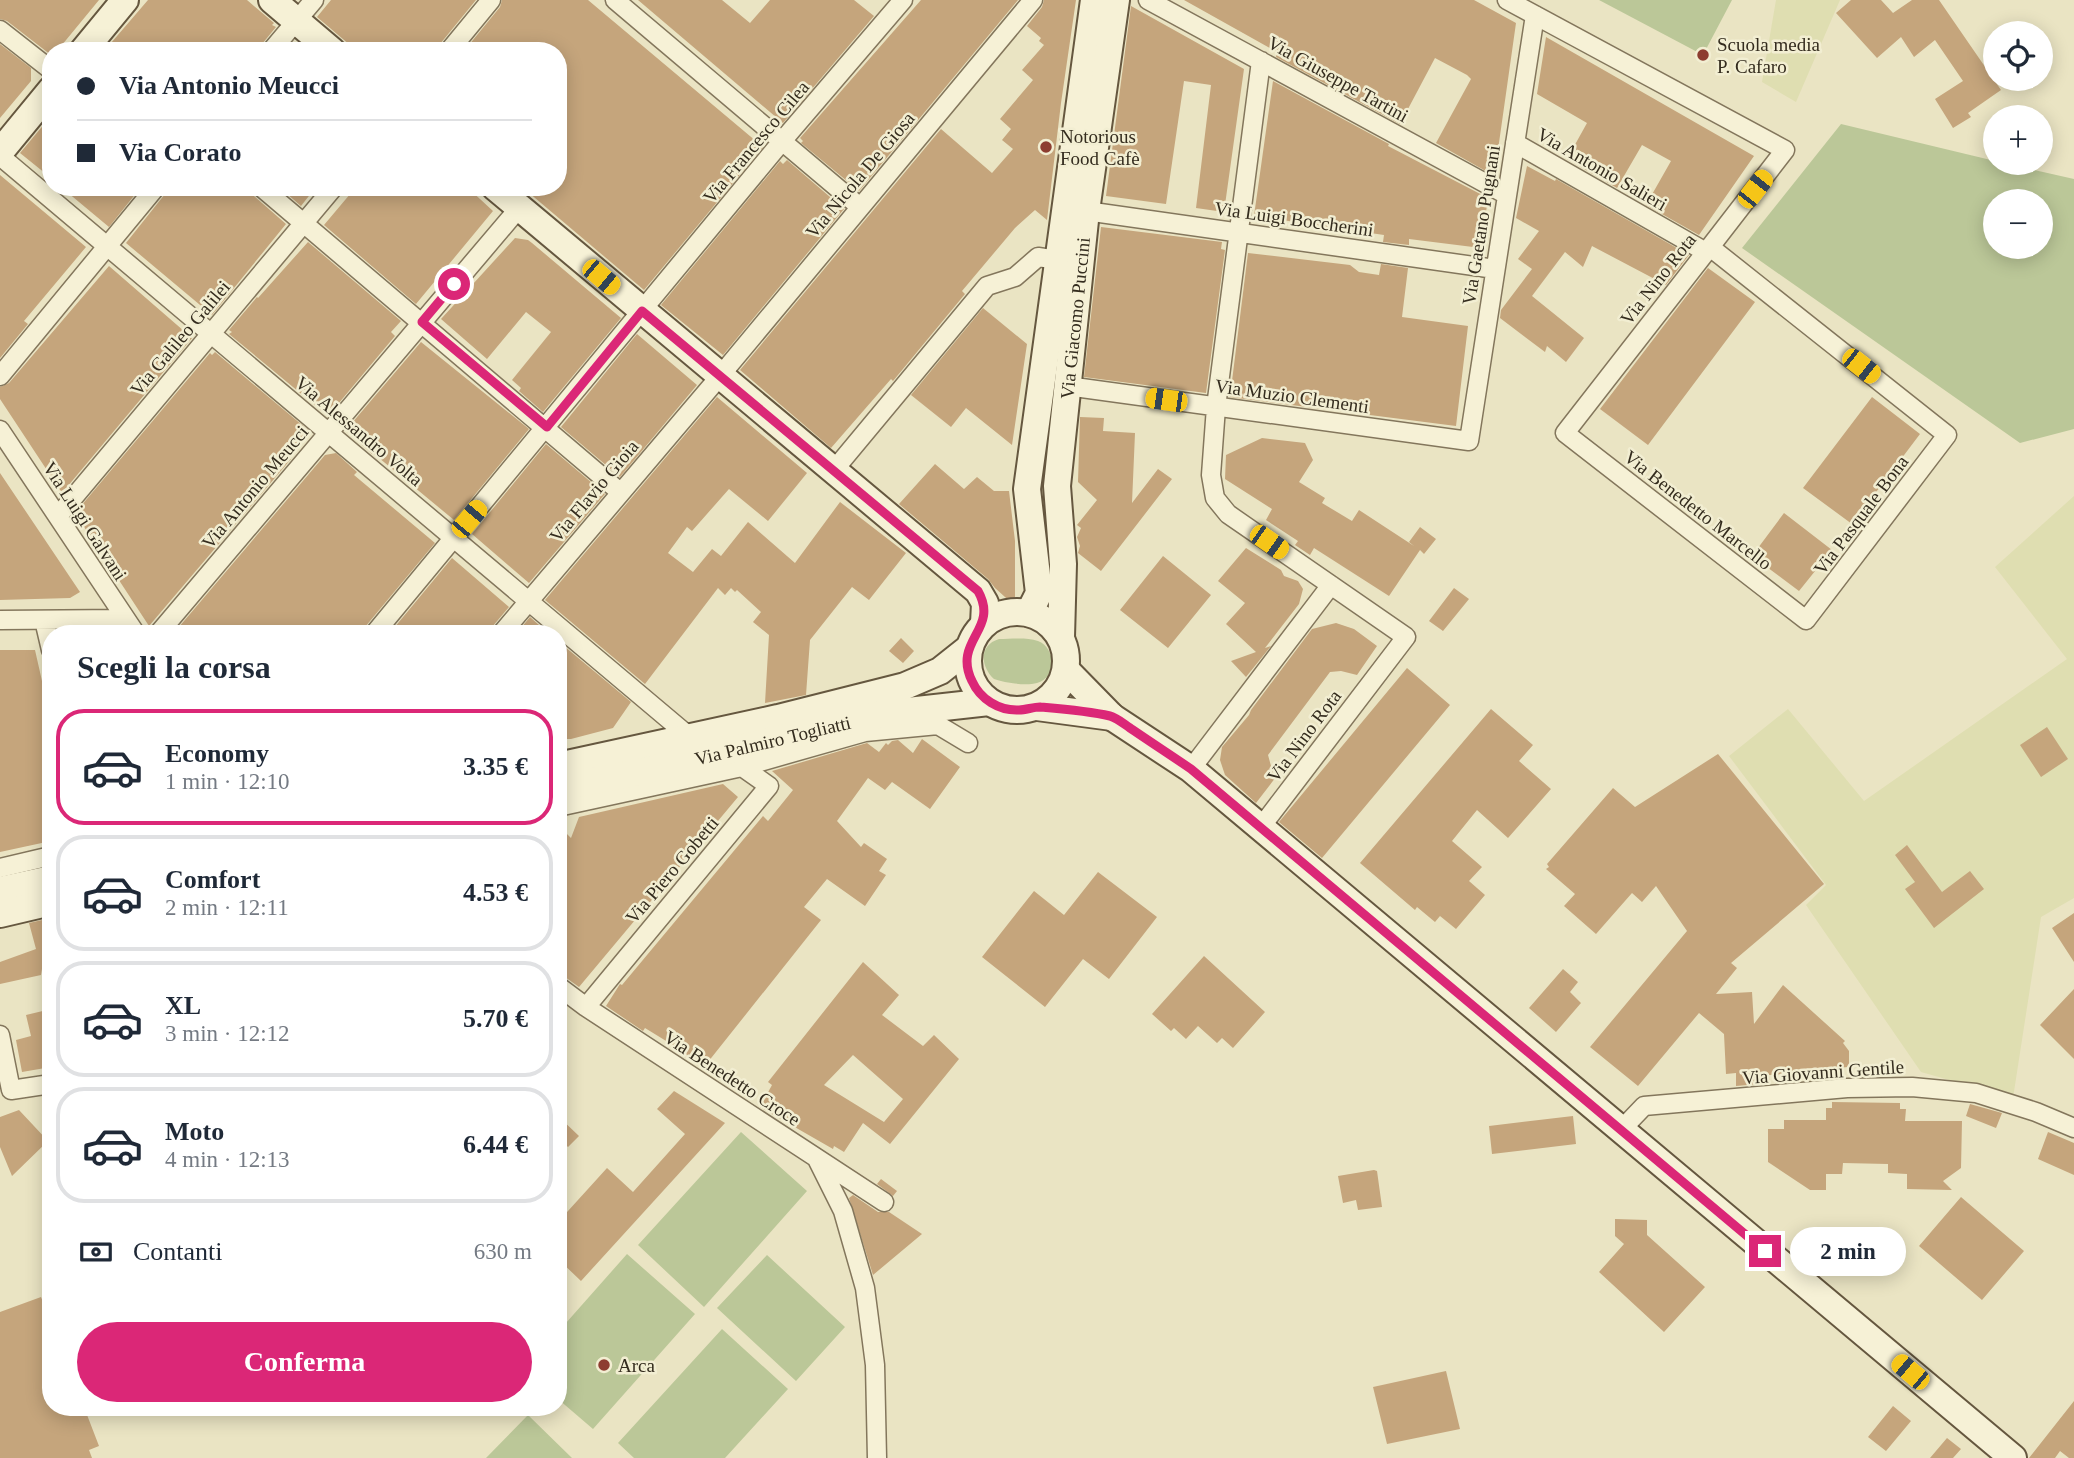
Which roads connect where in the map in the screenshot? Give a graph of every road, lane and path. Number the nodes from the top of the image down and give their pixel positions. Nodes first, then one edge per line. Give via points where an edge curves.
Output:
1 (272, 0) edge
2 (314, 0) edge
3 (491, 0) edge
4 (615, 0) edge
5 (1033, 0) edge
6 (1094, 0) edge
7 (1116, 0) edge
8 (1149, 0) edge
9 (1507, 0) edge
10 (118, 3) edge
11 (892, 4) edge
12 (1535, 15) junction
13 (297, 21) junction
14 (0, 30) edge
15 (96, 42) edge
16 (279, 42) edge
17 (322, 42) edge
18 (456, 42) edge
19 (1261, 61) junction
20 (42, 64) edge
21 (42, 101) edge
22 (783, 140) junction
23 (1515, 143) junction
24 (0, 154) edge
25 (42, 190) edge
26 (1507, 195) junction
27 (49, 196) edge
28 (149, 196) edge
29 (271, 196) edge
30 (327, 196) edge
31 (505, 196) edge
32 (860, 207) junction
33 (519, 208) junction
34 (1086, 211) junction
35 (304, 224) junction
36 (1238, 233) junction
37 (107, 246) junction
38 (1708, 249) junction
39 (1058, 260) junction
40 (1495, 269) junction
41 (642, 311) junction
42 (422, 322) junction
43 (211, 334) junction
44 (0, 376) edge
45 (720, 376) junction
46 (1067, 386) junction
47 (1216, 407) junction
48 (547, 427) junction
49 (0, 430) edge
50 (328, 433) junction
51 (1565, 433) joint
52 (1947, 435) joint
53 (1469, 441) joint
54 (834, 470) junction
55 (620, 492) junction
56 (58, 516) junction
57 (453, 538) junction
58 (1331, 585) junction
59 (528, 601) junction
60 (1029, 613) junction
61 (124, 619) junction
62 (0, 620) edge
63 (44, 620) junction
64 (1806, 620) joint
65 (984, 624) junction
66 (45, 625) edge
67 (129, 625) edge
68 (166, 625) edge
69 (381, 625) edge
70 (508, 625) edge
71 (557, 625) edge
72 (567, 634) edge
73 (1061, 637) junction
74 (969, 648) junction
75 (1066, 670) junction
76 (989, 702) junction
77 (1037, 707) junction
78 (1112, 717) junction
79 (691, 738) junction
80 (968, 743) dead end
81 (567, 764) edge
82 (742, 767) junction
83 (1191, 769) junction
84 (567, 786) edge
85 (567, 805) edge
86 (1261, 827) junction
87 (42, 858) edge
88 (0, 868) edge
89 (42, 880) edge
90 (0, 890) edge
91 (42, 904) edge
92 (0, 914) edge
93 (567, 993) edge
94 (586, 1007) junction
95 (0, 1035) edge
96 (42, 1085) edge
97 (2074, 1128) edge
98 (1621, 1130) junction
99 (817, 1159) junction
100 (884, 1202) dead end
101 (877, 1458) edge
102 (2013, 1458) edge

1 - 13 main road
2 - 13 street
3 - 18 street
4 - 22 street
5 - 32 street, Via Nicola De Giosa
6 - 39 main road, Via Giacomo Puccini
7 - 34 main road, Via Giacomo Puccini
8 - 19 street, Via Giuseppe Tartini
9 - 12 street
10 - 15 main road
11 - 22 street, Via Francesco Cilea
12 - 23 street, Via Gaetano Pugnani
12 - 38 street, Via Nino Rota via 1785,150
13 - 16 street
13 - 17 main road
14 - 20 street
19 - 26 street, Via Giuseppe Tartini
19 - 36 street
21 - 24 main road
22 - 32 street
22 - 41 street, Via Francesco Cilea
23 - 26 street, Via Gaetano Pugnani
23 - 38 street, Via Antonio Salieri
24 - 25 street, Via Alessandro Volta
26 - 40 street, Via Gaetano Pugnani
27 - 37 street, Via Alessandro Volta
28 - 37 street
29 - 35 street
30 - 35 street, Via Galileo Galilei
31 - 33 main road
32 - 45 street, Via Nicola De Giosa
33 - 41 main road
33 - 42 street, Via Antonio Meucci
34 - 36 street, Via Luigi Boccherini
34 - 46 main road, Via Giacomo Puccini
35 - 42 street
35 - 43 street, Via Galileo Galilei
36 - 40 street, Via Luigi Boccherini
36 - 47 street
37 - 43 street, Via Alessandro Volta
37 - 44 street
38 - 51 street, Via Nino Rota
38 - 52 street, Via Antonio Salieri
39 - 54 street via 1038,257 1014,277 987,286
39 - 60 main road, Via Giacomo Puccini via 1027,489 1038,593
40 - 53 street, Via Gaetano Pugnani
41 - 45 main road
41 - 48 street, Via Francesco Cilea
42 - 48 street
42 - 50 street, Via Antonio Meucci
43 - 50 street, Via Alessandro Volta
43 - 56 street, Via Galileo Galilei
45 - 54 main road
45 - 55 street, Via Flavio Gioia
46 - 47 street, Via Muzio Clementi
46 - 73 main road, Via Giacomo Puccini via 1057,486 1063,564
47 - 53 street, Via Muzio Clementi
47 - 58 street via 1211,475 1215,498 1228,514
48 - 55 street
48 - 57 street, Via Francesco Cilea
49 - 56 street, Via Luigi Galvani
50 - 57 street, Via Alessandro Volta
50 - 68 street, Via Antonio Meucci
51 - 64 street, Via Benedetto Marcello
52 - 64 street, Via Pasquale Bona
54 - 65 main road via 978,591 985,603
55 - 59 street, Via Flavio Gioia
56 - 61 street, Via Luigi Galvani
57 - 59 street, Via Alessandro Volta
57 - 69 street, Via Francesco Cilea
58 - 83 street
58 - 86 street, Via Nino Rota via 1406,637
59 - 70 street, Via Flavio Gioia
59 - 71 street, Via Alessandro Volta
60 - 65 main road via 1009,612
60 - 73 main road via 1053,626
61 - 63 street
61 - 67 street, Via Luigi Galvani
62 - 63 street
63 - 66 street
65 - 74 main road
72 - 79 street, Via Alessandro Volta
73 - 75 main road
74 - 76 main road via 970,678
74 - 79 main road, Via Palmiro Togliatti via 940,671 905,686
75 - 77 main road via 1061,685
75 - 78 main road
76 - 77 main road via 1004,709
76 - 84 main road, Via Palmiro Togliatti via 881,714
77 - 78 main road
78 - 83 main road
79 - 81 main road, Via Palmiro Togliatti
80 - 82 street via 938,725 865,732
82 - 85 street
82 - 94 street, Via Piero Gobetti via 769,786
83 - 86 main road
86 - 98 main road
87 - 88 street
89 - 90 main road
91 - 92 main road
93 - 94 street, Via Benedetto Croce
94 - 99 street, Via Benedetto Croce
95 - 96 street via 11,1090
97 - 98 street, Via Giovanni Gentile via 1976,1093 1912,1087 1847,1088 1644,1106
98 - 102 main road
99 - 100 street, Via Benedetto Croce
99 - 101 street via 843,1211 864,1288 875,1365

